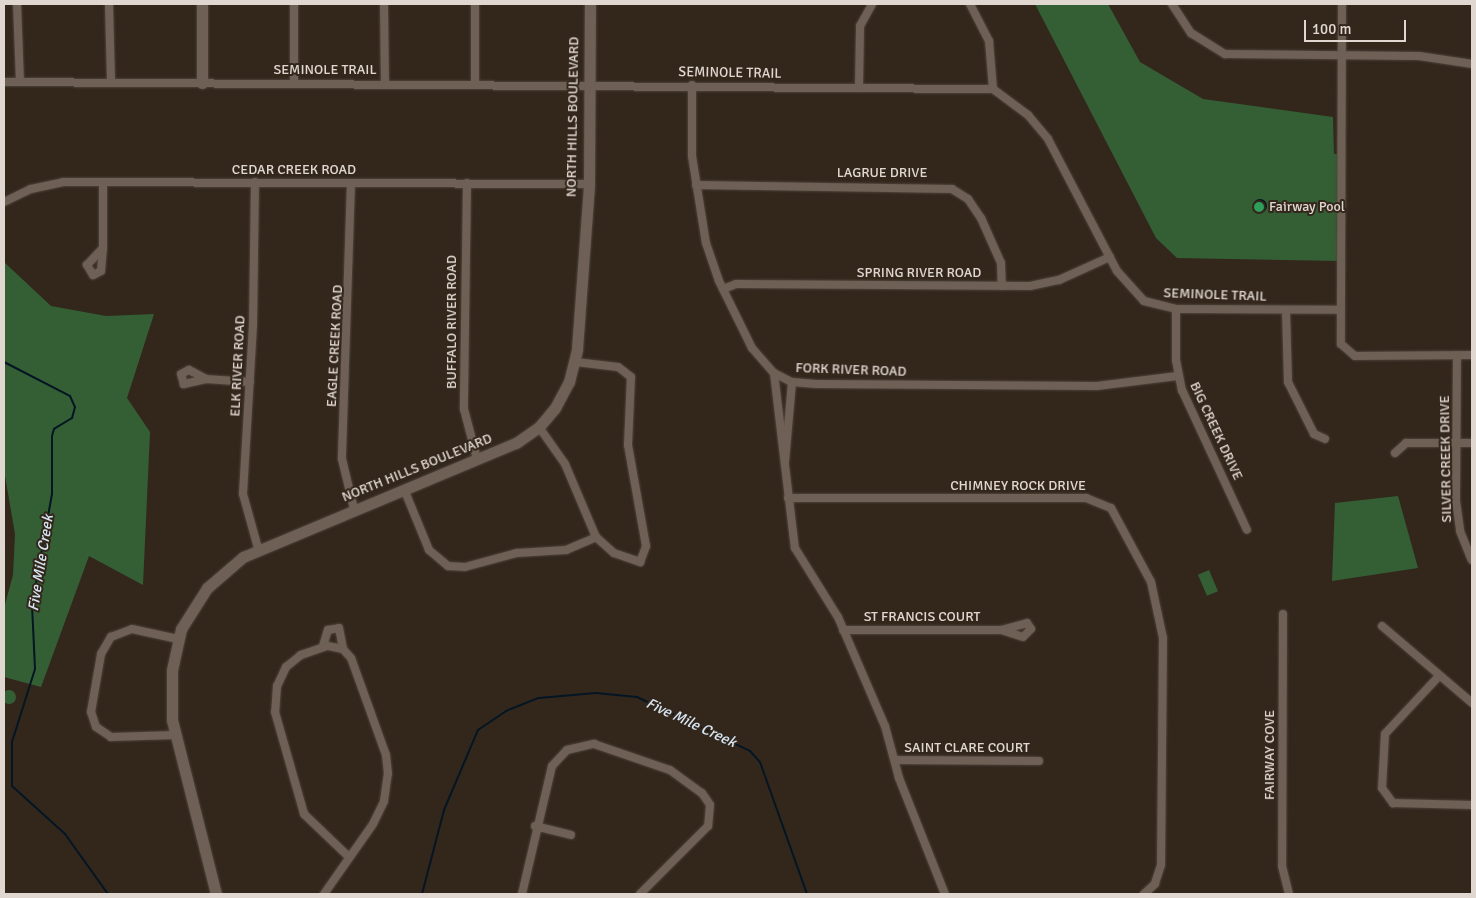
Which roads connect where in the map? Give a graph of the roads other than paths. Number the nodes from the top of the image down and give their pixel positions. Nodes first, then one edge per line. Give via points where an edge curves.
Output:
1 (17, 4) edge
2 (109, 4) edge
3 (202, 4) edge
4 (294, 4) edge
5 (384, 4) edge
6 (475, 4) edge
7 (590, 4) edge
8 (872, 4) edge
9 (970, 4) edge
10 (1172, 4) edge
11 (1342, 4) edge
12 (1341, 55) junction
13 (1472, 64) edge
14 (4, 82) edge
15 (20, 82) junction
16 (111, 82) junction
17 (294, 82) junction
18 (202, 83) junction
19 (385, 83) junction
20 (475, 84) junction
21 (589, 84) junction
22 (692, 85) junction
23 (859, 86) junction
24 (993, 89) junction
25 (103, 182) junction
26 (255, 182) junction
27 (352, 183) junction
28 (467, 183) junction
29 (589, 184) junction
30 (696, 185) junction
31 (4, 202) edge
32 (103, 248) dead end
33 (1110, 257) junction
34 (1002, 286) junction
35 (723, 289) junction
36 (1176, 309) junction
37 (1286, 310) junction
38 (1341, 310) junction
39 (1457, 355) junction
40 (1472, 355) edge
41 (575, 362) junction
42 (774, 374) junction
43 (1177, 376) junction
44 (206, 379) dead end
45 (250, 382) junction
46 (792, 382) junction
47 (539, 427) junction
48 (1325, 439) dead end
49 (1457, 443) junction
50 (1472, 443) edge
51 (1395, 453) dead end
52 (477, 459) junction
53 (785, 462) junction
54 (404, 489) junction
55 (788, 498) junction
56 (354, 509) junction
57 (1248, 530) dead end
58 (596, 537) junction
59 (258, 548) junction
60 (1472, 560) edge
61 (1283, 614) dead end
62 (1382, 626) dead end
63 (843, 630) junction
64 (1001, 630) dead end
65 (178, 639) junction
66 (323, 646) junction
67 (343, 650) junction
68 (1439, 676) junction
69 (1472, 703) edge
70 (175, 735) junction
71 (895, 760) junction
72 (1039, 761) dead end
73 (1472, 805) edge
74 (536, 826) junction
75 (571, 835) dead end
76 (350, 857) junction
77 (216, 894) edge
78 (324, 894) edge
79 (522, 894) edge
80 (640, 894) edge
81 (945, 894) edge
82 (1144, 894) edge
83 (1289, 894) edge

1 - 15 street
2 - 16 street
3 - 18 street
4 - 17 street
5 - 19 street
6 - 20 street
7 - 21 street, NORTH HILLS BOULEVARD
8 - 23 street via 860,26
9 - 24 street via 989,41
10 - 12 street via 1197,38 1225,54
11 - 12 street
12 - 13 street via 1419,56
12 - 38 street
14 - 15 street, SEMINOLE TRAIL
15 - 16 street, SEMINOLE TRAIL
16 - 18 street, SEMINOLE TRAIL
17 - 18 street, SEMINOLE TRAIL
17 - 19 street, SEMINOLE TRAIL
19 - 20 street, SEMINOLE TRAIL
20 - 21 street, SEMINOLE TRAIL
21 - 22 street, SEMINOLE TRAIL
21 - 29 street, NORTH HILLS BOULEVARD
22 - 23 street, SEMINOLE TRAIL
22 - 30 street, FORK RIVER ROAD
23 - 24 street, SEMINOLE TRAIL
24 - 33 street, SEMINOLE TRAIL via 1021,108 1048,139
25 - 26 street, CEDAR CREEK ROAD
25 - 31 street, CEDAR CREEK ROAD via 49,184
25 - 32 street
26 - 27 street, CEDAR CREEK ROAD
26 - 45 street, ELK RIVER ROAD
27 - 28 street, CEDAR CREEK ROAD
27 - 56 street, EAGLE CREEK ROAD via 342,459
28 - 29 street, CEDAR CREEK ROAD
28 - 52 street, BUFFALO RIVER ROAD via 464,410
29 - 41 street, NORTH HILLS BOULEVARD
30 - 34 street, LAGRUE DRIVE via 952,189 968,199 981,218 999,258
30 - 35 street, FORK RIVER ROAD via 706,243
33 - 34 street, SPRING RIVER ROAD via 1059,280
33 - 36 street, SEMINOLE TRAIL via 1138,297
34 - 35 street, SPRING RIVER ROAD via 736,284
35 - 42 street, FORK RIVER ROAD via 752,348
36 - 37 street, SEMINOLE TRAIL
36 - 43 street, BIG CREEK DRIVE
37 - 38 street, SEMINOLE TRAIL
37 - 48 street via 1288,382 1314,434
38 - 39 street via 1343,348 1352,355
39 - 40 street
39 - 49 street, SILVER CREEK DRIVE
41 - 47 street, NORTH HILLS BOULEVARD via 565,392
41 - 58 street via 618,367 631,377 628,445 646,539 645,556 638,562 608,550
42 - 46 street, FORK RIVER ROAD
42 - 53 street via 777,428
43 - 46 street, FORK RIVER ROAD via 1097,386
43 - 57 street, BIG CREEK DRIVE
44 - 45 street
45 - 59 street, ELK RIVER ROAD via 243,494
46 - 53 street via 790,454
47 - 52 street, NORTH HILLS BOULEVARD via 516,443
47 - 58 street via 564,464
49 - 50 street
49 - 51 street via 1406,443
49 - 60 street, SILVER CREEK DRIVE via 1458,519
52 - 54 street, NORTH HILLS BOULEVARD
53 - 55 street
54 - 56 street, NORTH HILLS BOULEVARD
54 - 58 street via 429,550 452,567 517,553 566,550
55 - 63 street via 795,548 826,593
55 - 82 street, CHIMNEY ROCK DRIVE via 1086,498 1110,508 1151,582 1163,638 1161,865 1155,884
56 - 59 street, NORTH HILLS BOULEVARD
59 - 65 street, NORTH HILLS BOULEVARD via 214,580 190,611
61 - 83 street, FAIRWAY COVE via 1282,866
62 - 68 street via 1393,631
63 - 64 street, ST FRANCIS COURT
63 - 71 street via 885,726
65 - 70 street, NORTH HILLS BOULEVARD via 172,684
65 - 70 street via 132,629 111,637 101,654 91,712 96,726 111,737
66 - 67 street
66 - 67 street via 328,630 338,628
66 - 76 street via 286,667 277,686 275,712 304,814
67 - 76 street via 360,682 388,774 380,810
68 - 69 street
68 - 73 street via 1385,734 1382,788 1393,803
70 - 77 street, NORTH HILLS BOULEVARD
71 - 72 street, SAINT CLARE COURT
71 - 81 street
74 - 75 street
74 - 79 street
74 - 80 street via 552,766 576,746 617,749 681,777 709,803 710,823
76 - 78 street

